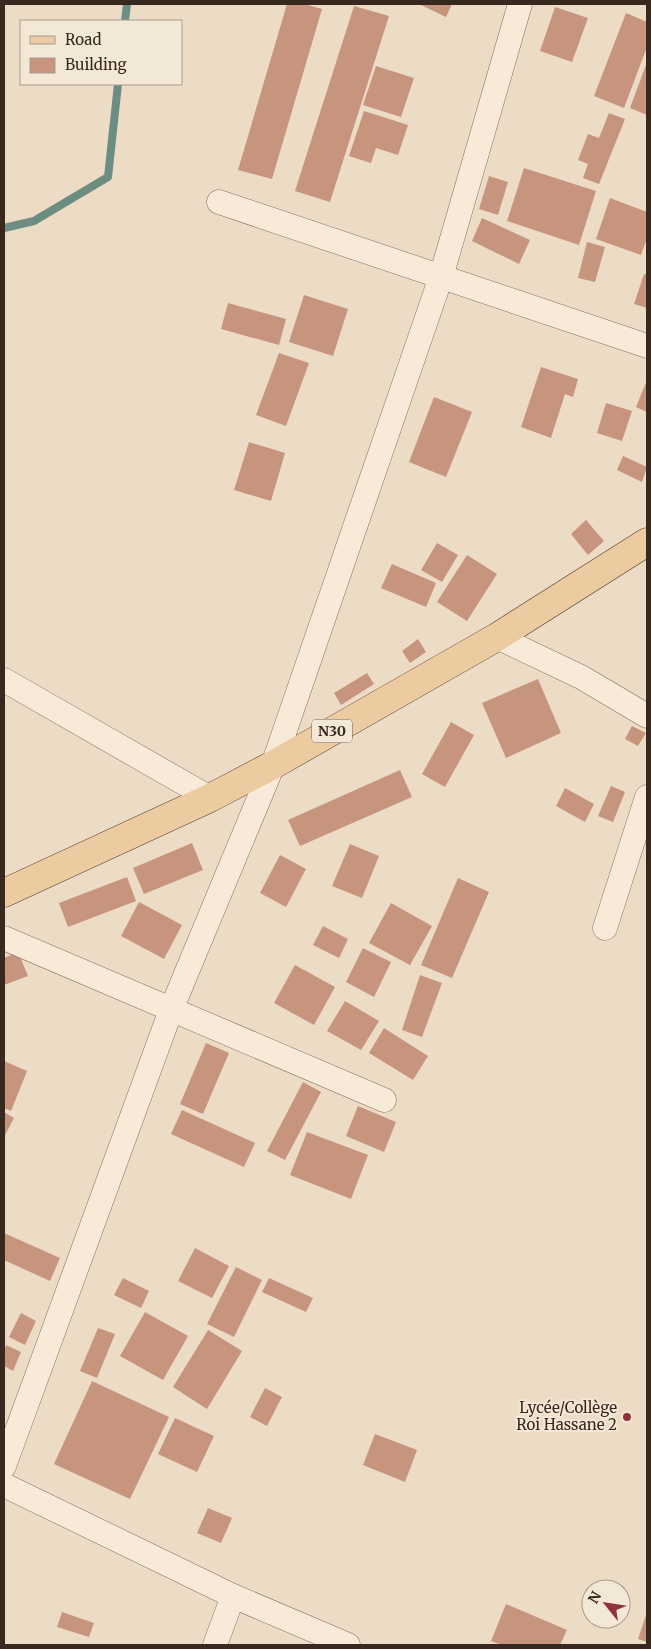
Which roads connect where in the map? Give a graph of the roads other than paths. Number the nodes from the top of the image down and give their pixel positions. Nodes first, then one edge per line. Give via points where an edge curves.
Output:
1 (520, 4) edge
2 (219, 202) dead end
3 (441, 277) junction
4 (647, 346) edge
5 (647, 542) edge
6 (497, 637) junction
7 (4, 680) edge
8 (647, 716) edge
9 (273, 765) junction
10 (647, 797) edge
11 (210, 798) junction
12 (4, 893) edge
13 (605, 928) dead end
14 (4, 938) edge
15 (171, 1010) junction
16 (384, 1100) dead end
17 (4, 1466) edge
18 (4, 1485) edge
19 (233, 1596) junction
20 (215, 1645) edge
21 (348, 1645) edge

1 - 3 street
2 - 3 street
3 - 4 street
3 - 9 street
5 - 6 main road, N30
6 - 8 street via 582,677
6 - 9 main road, N30
7 - 11 street
9 - 11 main road, N30
9 - 15 street
10 - 13 street
11 - 12 main road, N30
14 - 15 street
15 - 16 street
15 - 17 street
18 - 19 street
19 - 20 street
19 - 21 street

